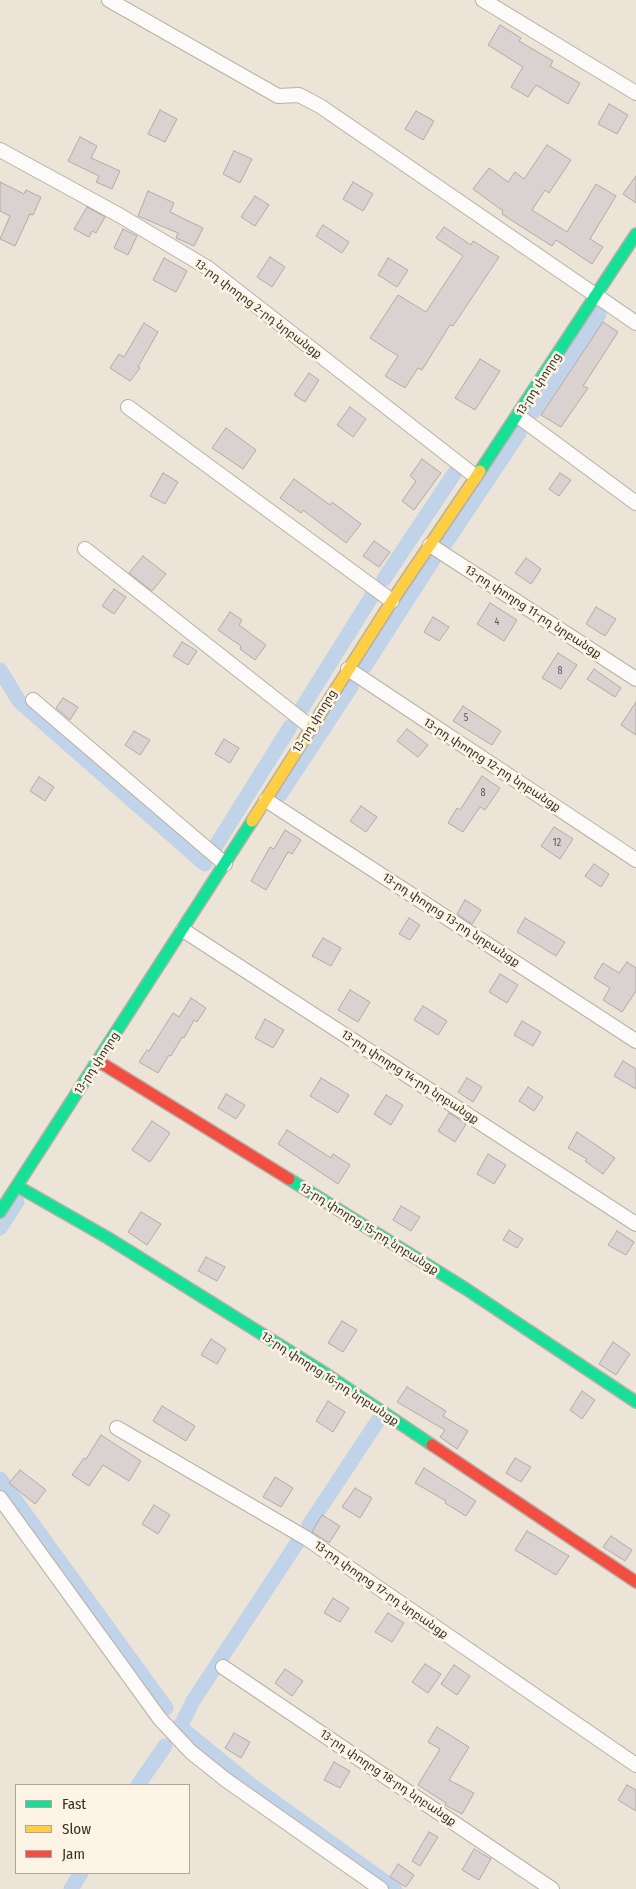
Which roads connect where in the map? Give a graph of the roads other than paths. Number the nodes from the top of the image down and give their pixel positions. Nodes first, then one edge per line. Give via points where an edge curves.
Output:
1 (109, 0) edge
2 (483, 0) edge
3 (636, 93) edge
4 (0, 150) edge
5 (636, 234) edge
6 (597, 296) junction
7 (636, 322) edge
8 (128, 408) dead end
9 (518, 416) junction
10 (476, 476) junction
11 (636, 503) edge
12 (430, 545) junction
13 (85, 549) dead end
14 (392, 600) junction
15 (348, 670) junction
16 (636, 679) edge
17 (33, 700) dead end
18 (312, 728) junction
19 (266, 800) junction
20 (636, 860) edge
21 (225, 864) junction
22 (183, 930) junction
23 (636, 1041) edge
24 (98, 1061) junction
25 (17, 1186) junction
26 (0, 1212) edge
27 (636, 1224) edge
28 (636, 1402) edge
29 (117, 1428) dead end
30 (0, 1498) edge
31 (636, 1582) edge
32 (223, 1667) dead end
33 (636, 1765) edge
34 (381, 1889) edge
35 (552, 1889) edge

1 - 6 street via 278,96 298,95 320,106
2 - 3 street
4 - 10 street, 13-րդ փողոց 2-րդ նրբանցք via 208,268
5 - 6 street, 13-րդ փողոց
6 - 7 street
6 - 9 street, 13-րդ փողոց
8 - 14 street
9 - 10 street, 13-րդ փողոց
9 - 11 street
10 - 12 street, 13-րդ փողոց
12 - 14 street, 13-րդ փողոց
12 - 16 street, 13-րդ փողոց 11-րդ նրբանցք
13 - 18 street
14 - 15 street, 13-րդ փողոց
15 - 18 street, 13-րդ փողոց
15 - 20 street, 13-րդ փողոց 12-րդ նրբանցք
17 - 21 street
18 - 19 street, 13-րդ փողոց
19 - 21 street, 13-րդ փողոց
19 - 23 street, 13-րդ փողոց 13-րդ նրբանցք
21 - 22 street, 13-րդ փողոց
22 - 24 street, 13-րդ փողոց
22 - 27 street, 13-րդ փողոց 14-րդ նրբանցք
24 - 25 street, 13-րդ փողոց
24 - 28 street, 13-րդ փողոց 15-րդ նրբանցք via 466,1289
25 - 26 street, 13-րդ փողոց
25 - 31 street, 13-րդ փողոց 16-րդ նրբանցք via 108,1238 326,1374
29 - 33 street, 13-րդ փողոց 17-րդ նրբանցք via 306,1538
30 - 34 street via 160,1719 191,1752
32 - 35 street, 13-րդ փողոց 18-րդ նրբանցք

